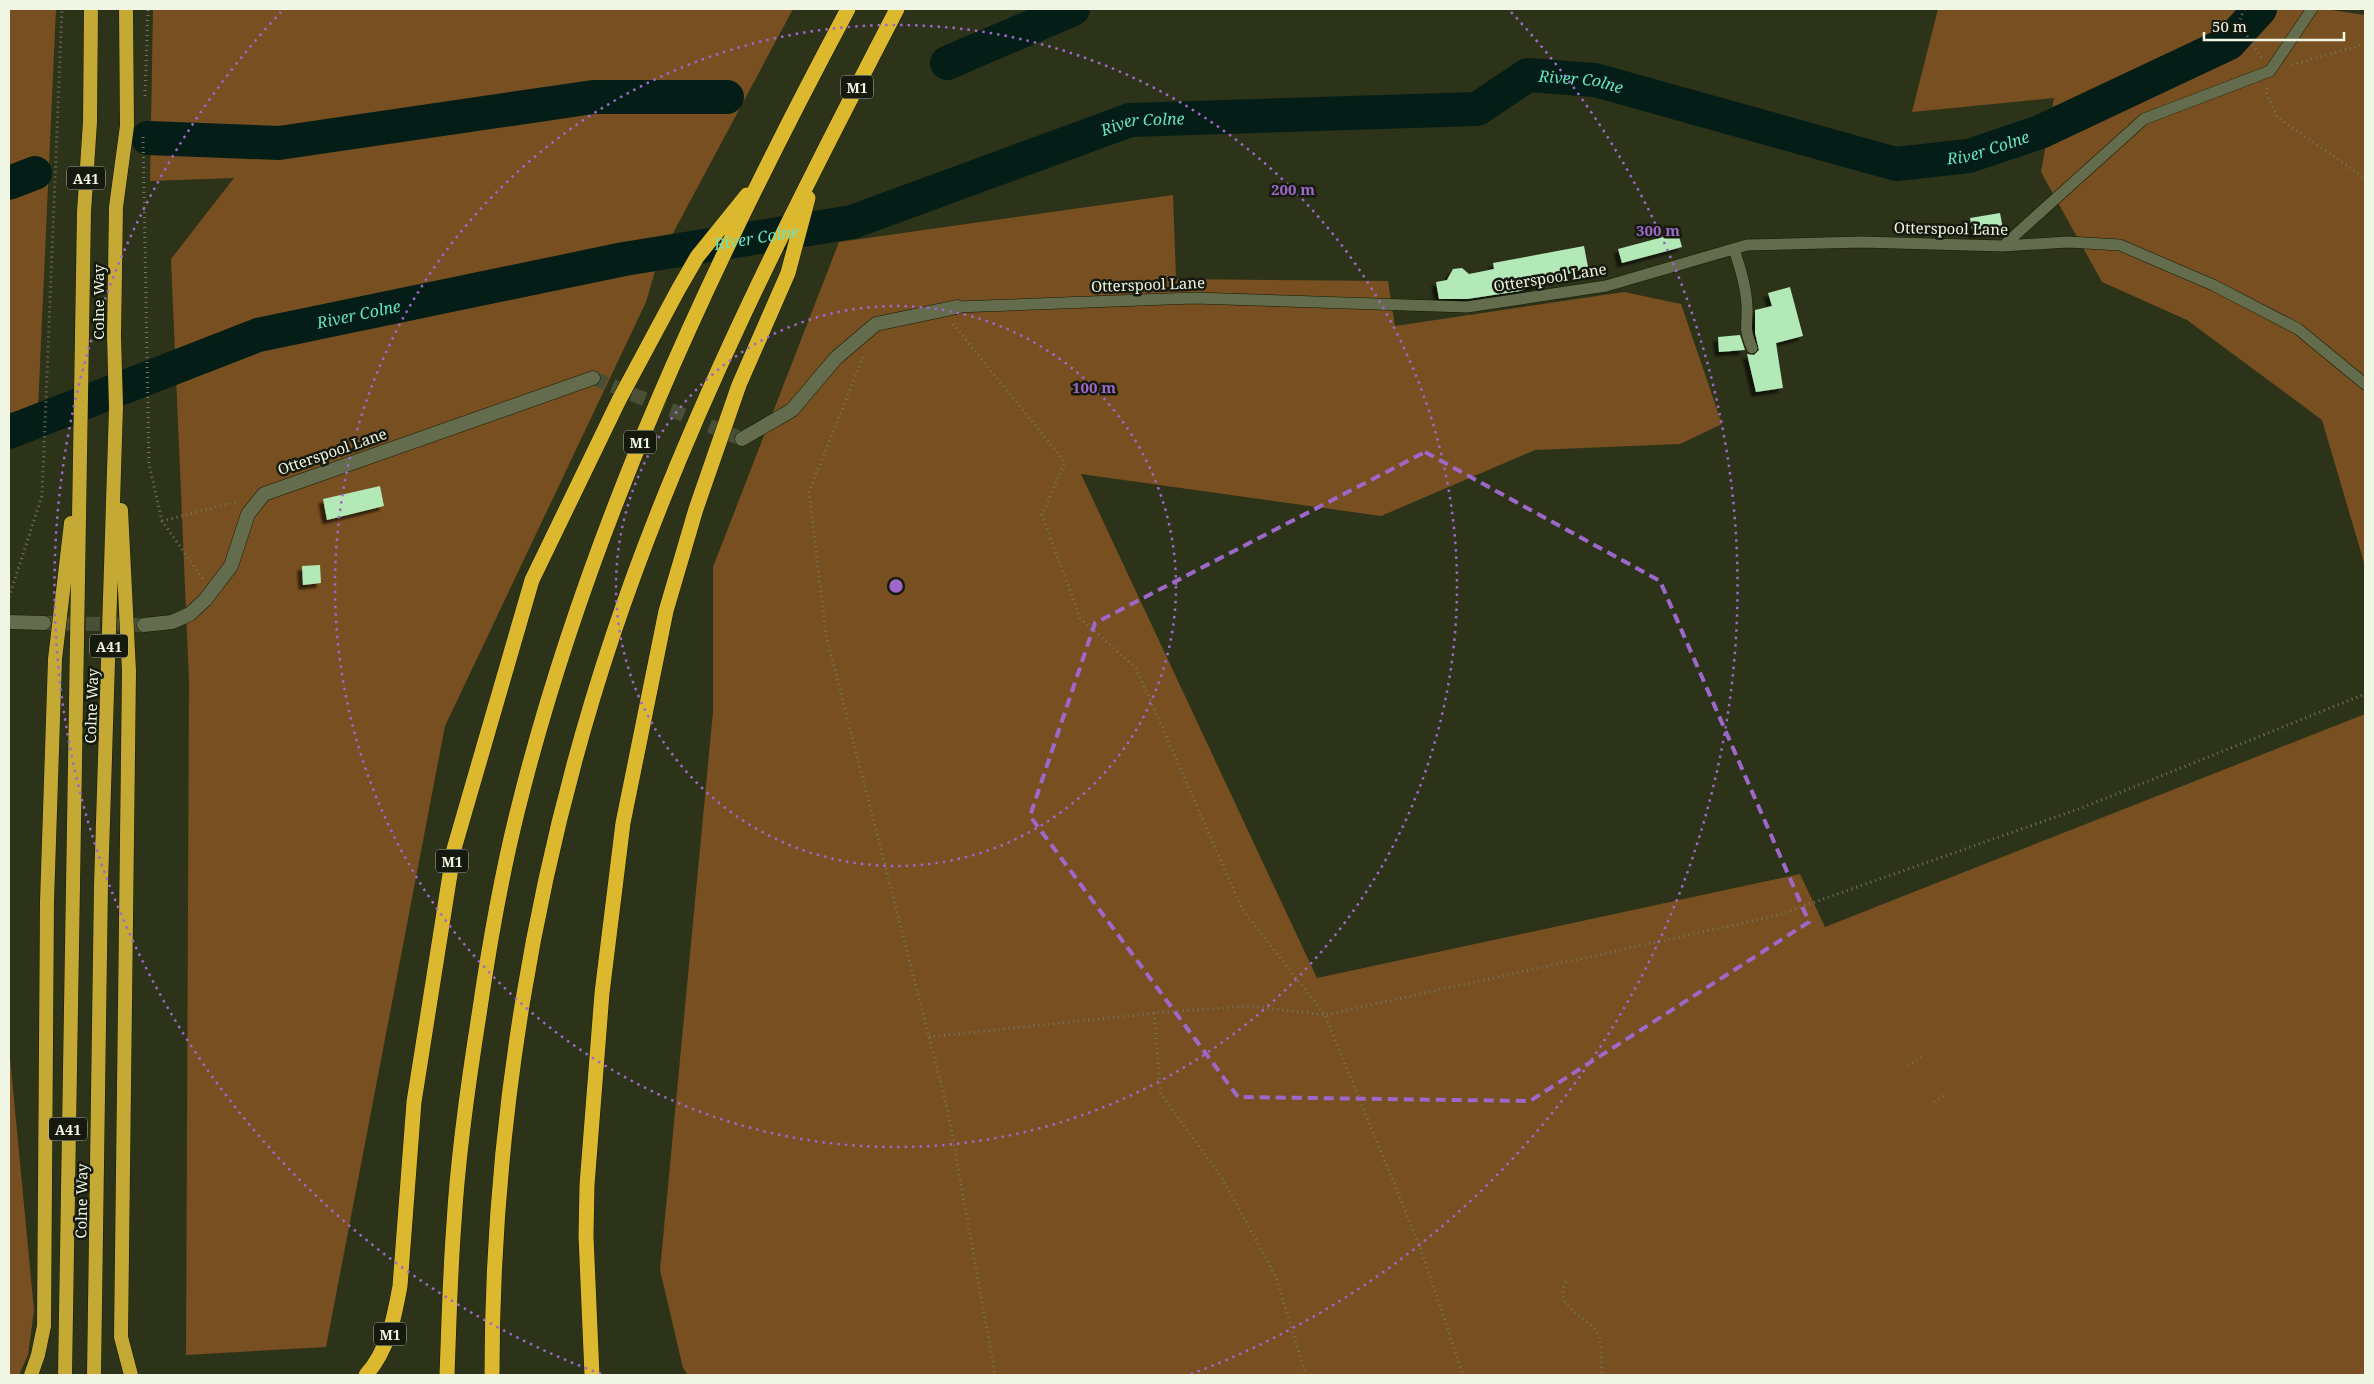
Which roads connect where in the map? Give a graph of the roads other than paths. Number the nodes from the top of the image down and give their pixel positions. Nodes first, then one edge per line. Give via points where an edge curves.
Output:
1 (91, 9) edge
2 (126, 9) edge
3 (848, 9) edge
4 (898, 9) edge
5 (2312, 9) edge
6 (817, 165) junction
7 (764, 175) junction
8 (2003, 246) junction
9 (1734, 249) junction
10 (957, 307) joint
11 (1752, 348) dead end
12 (593, 378) tunnel mouth
13 (2365, 384) edge
14 (116, 407) junction
15 (742, 439) dead end
16 (81, 445) junction
17 (9, 622) edge
18 (44, 623) tunnel mouth
19 (144, 625) tunnel mouth
20 (31, 1375) edge
21 (64, 1375) edge
22 (94, 1375) edge
23 (131, 1375) edge
24 (366, 1375) edge
25 (446, 1375) edge
26 (492, 1375) edge
27 (592, 1375) edge

1 - 16 highway, Colne Way / A41
2 - 14 highway, Colne Way / A41 via 127,126 116,207
3 - 7 highway, M1
4 - 6 highway, M1
5 - 8 lane via 2270,72 2144,119
6 - 26 highway, M1 via 693,426 610,643 558,828 537,922 503,1154
6 - 27 highway, M1 via 788,273 739,385 696,509 666,611 623,823 602,993 587,1185
7 - 24 highway, M1 via 697,257 678,290 598,440 532,580 454,849 414,1102 400,1286 390,1332 379,1358
7 - 25 highway, M1 via 670,372 608,520 546,708 517,811 490,941 469,1082 454,1221
8 - 9 lane, Otterspool Lane via 1862,242 1747,245
8 - 13 lane, Otterspool Lane via 2068,242 2120,245 2213,285 2298,329
9 - 10 lane, Otterspool Lane via 1606,286 1467,307 1194,298
9 - 11 lane via 1744,281 1745,331
10 - 15 street, Otterspool Lane via 876,324 836,358 792,410
12 - 19 street, Otterspool Lane via 264,494 248,514 230,566 190,614 172,622
14 - 22 highway, Colne Way / A41 via 101,885
14 - 23 highway via 129,671 121,1338
16 - 20 highway via 55,659 47,902 44,1326
16 - 21 highway, Colne Way / A41
17 - 18 street

